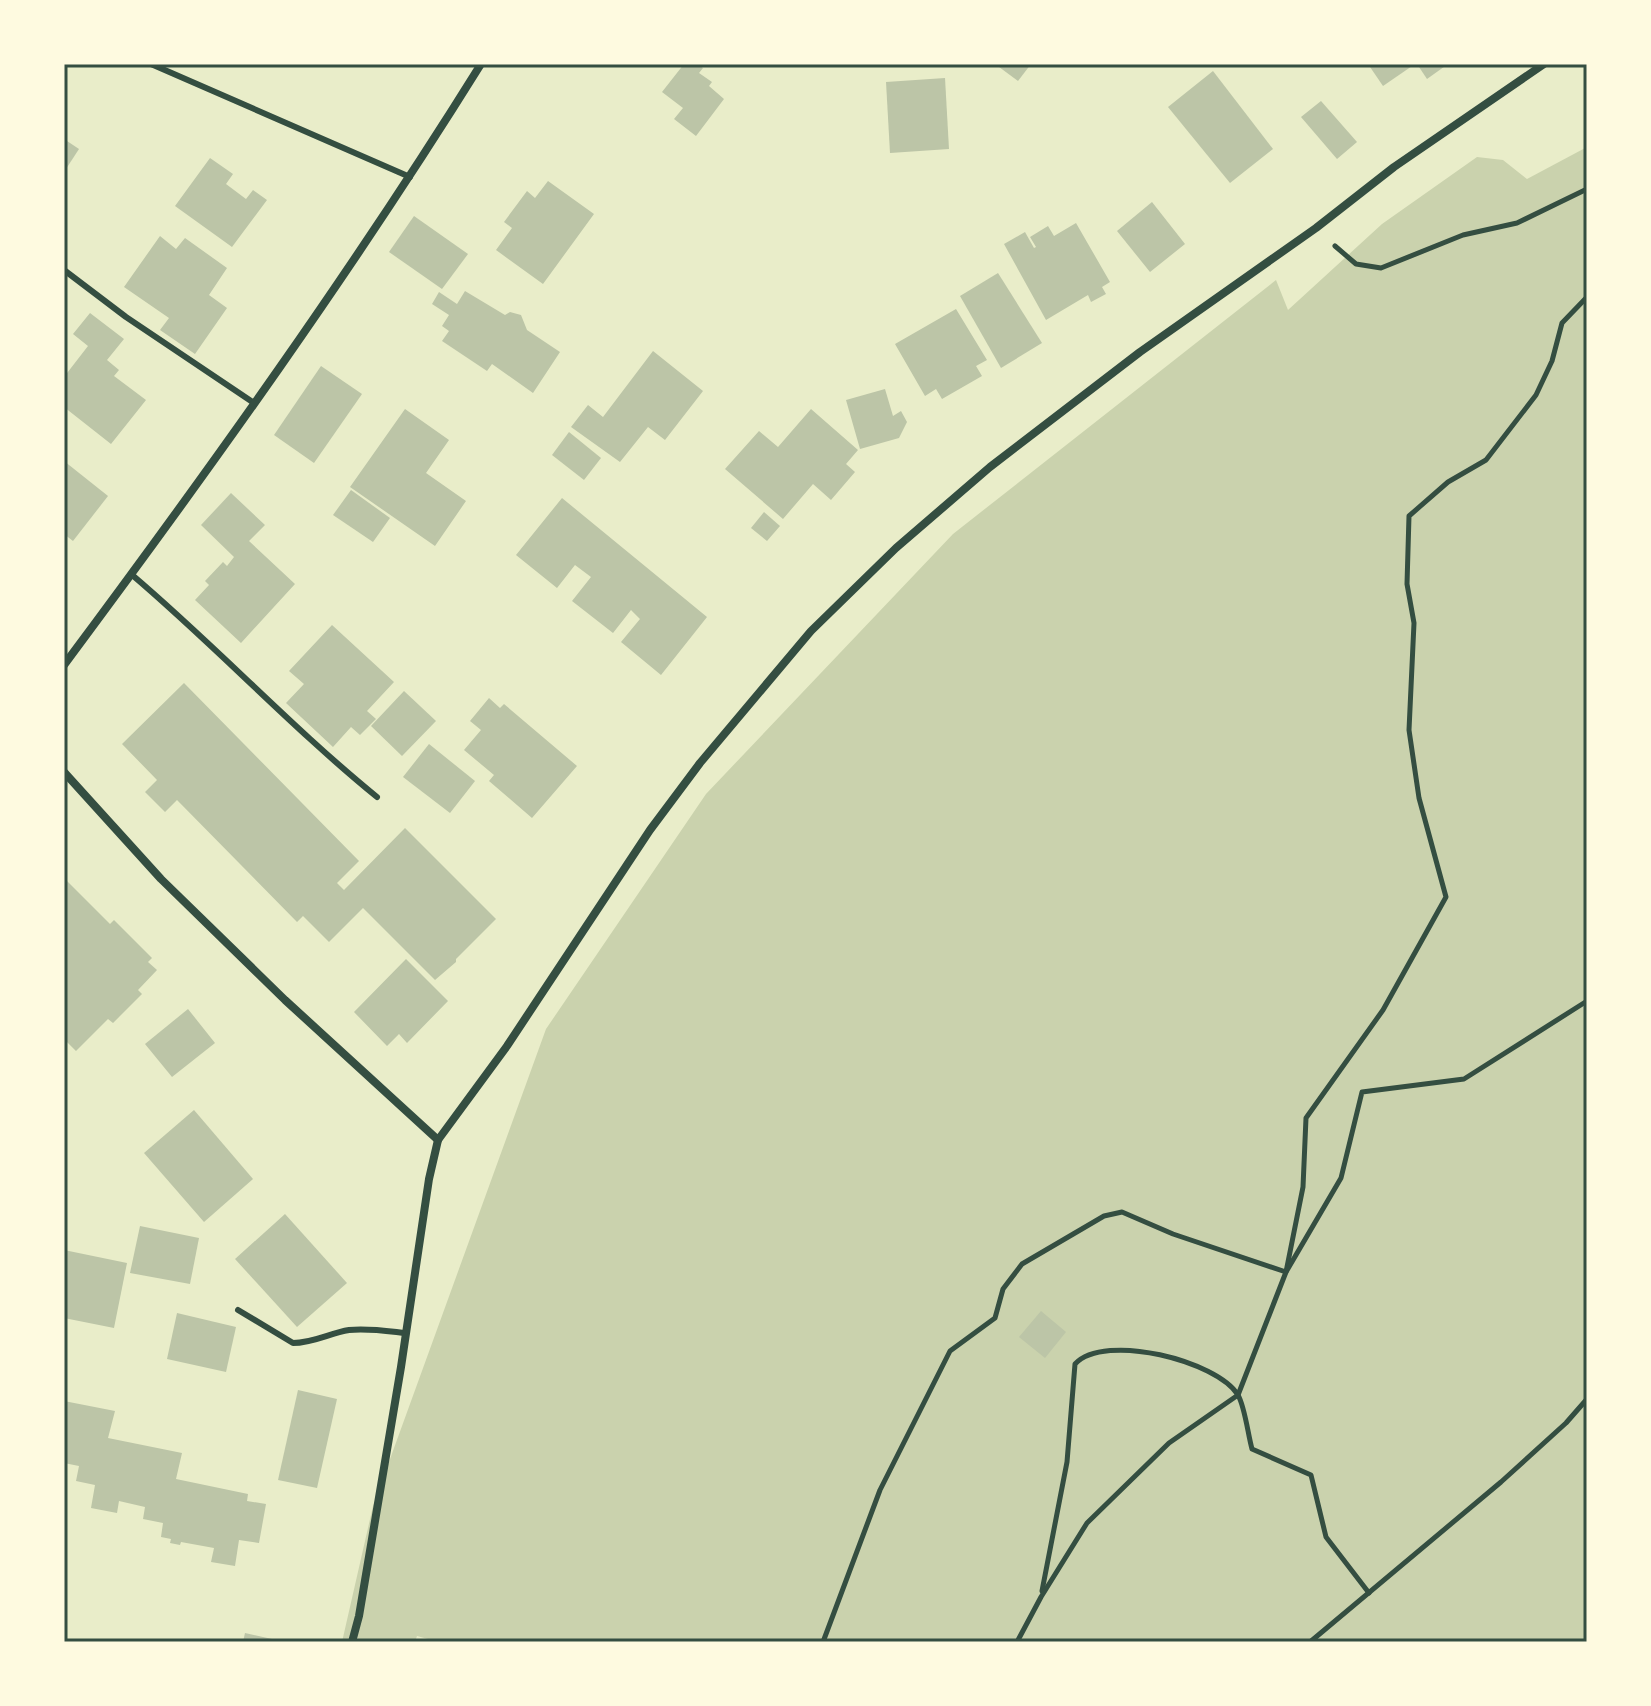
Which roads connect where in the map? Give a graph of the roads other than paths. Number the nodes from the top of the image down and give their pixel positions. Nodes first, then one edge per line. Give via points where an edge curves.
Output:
1 (151, 64) edge
2 (481, 64) edge
3 (1544, 64) edge
4 (410, 177) junction
5 (64, 270) edge
6 (254, 403) junction
7 (131, 574) junction
8 (64, 665) edge
9 (64, 772) edge
10 (377, 797) dead end
11 (438, 1140) junction
12 (238, 1310) dead end
13 (406, 1333) junction
14 (352, 1642) edge

1 - 4 lane
2 - 4 street
3 - 11 street via 1140,352 990,467 896,548 811,631 700,763
4 - 6 street
5 - 6 lane
6 - 7 street
7 - 8 street
7 - 10 lane
9 - 11 street via 195,912
11 - 13 street
12 - 13 lane via 293,1343 347,1331
13 - 14 street

